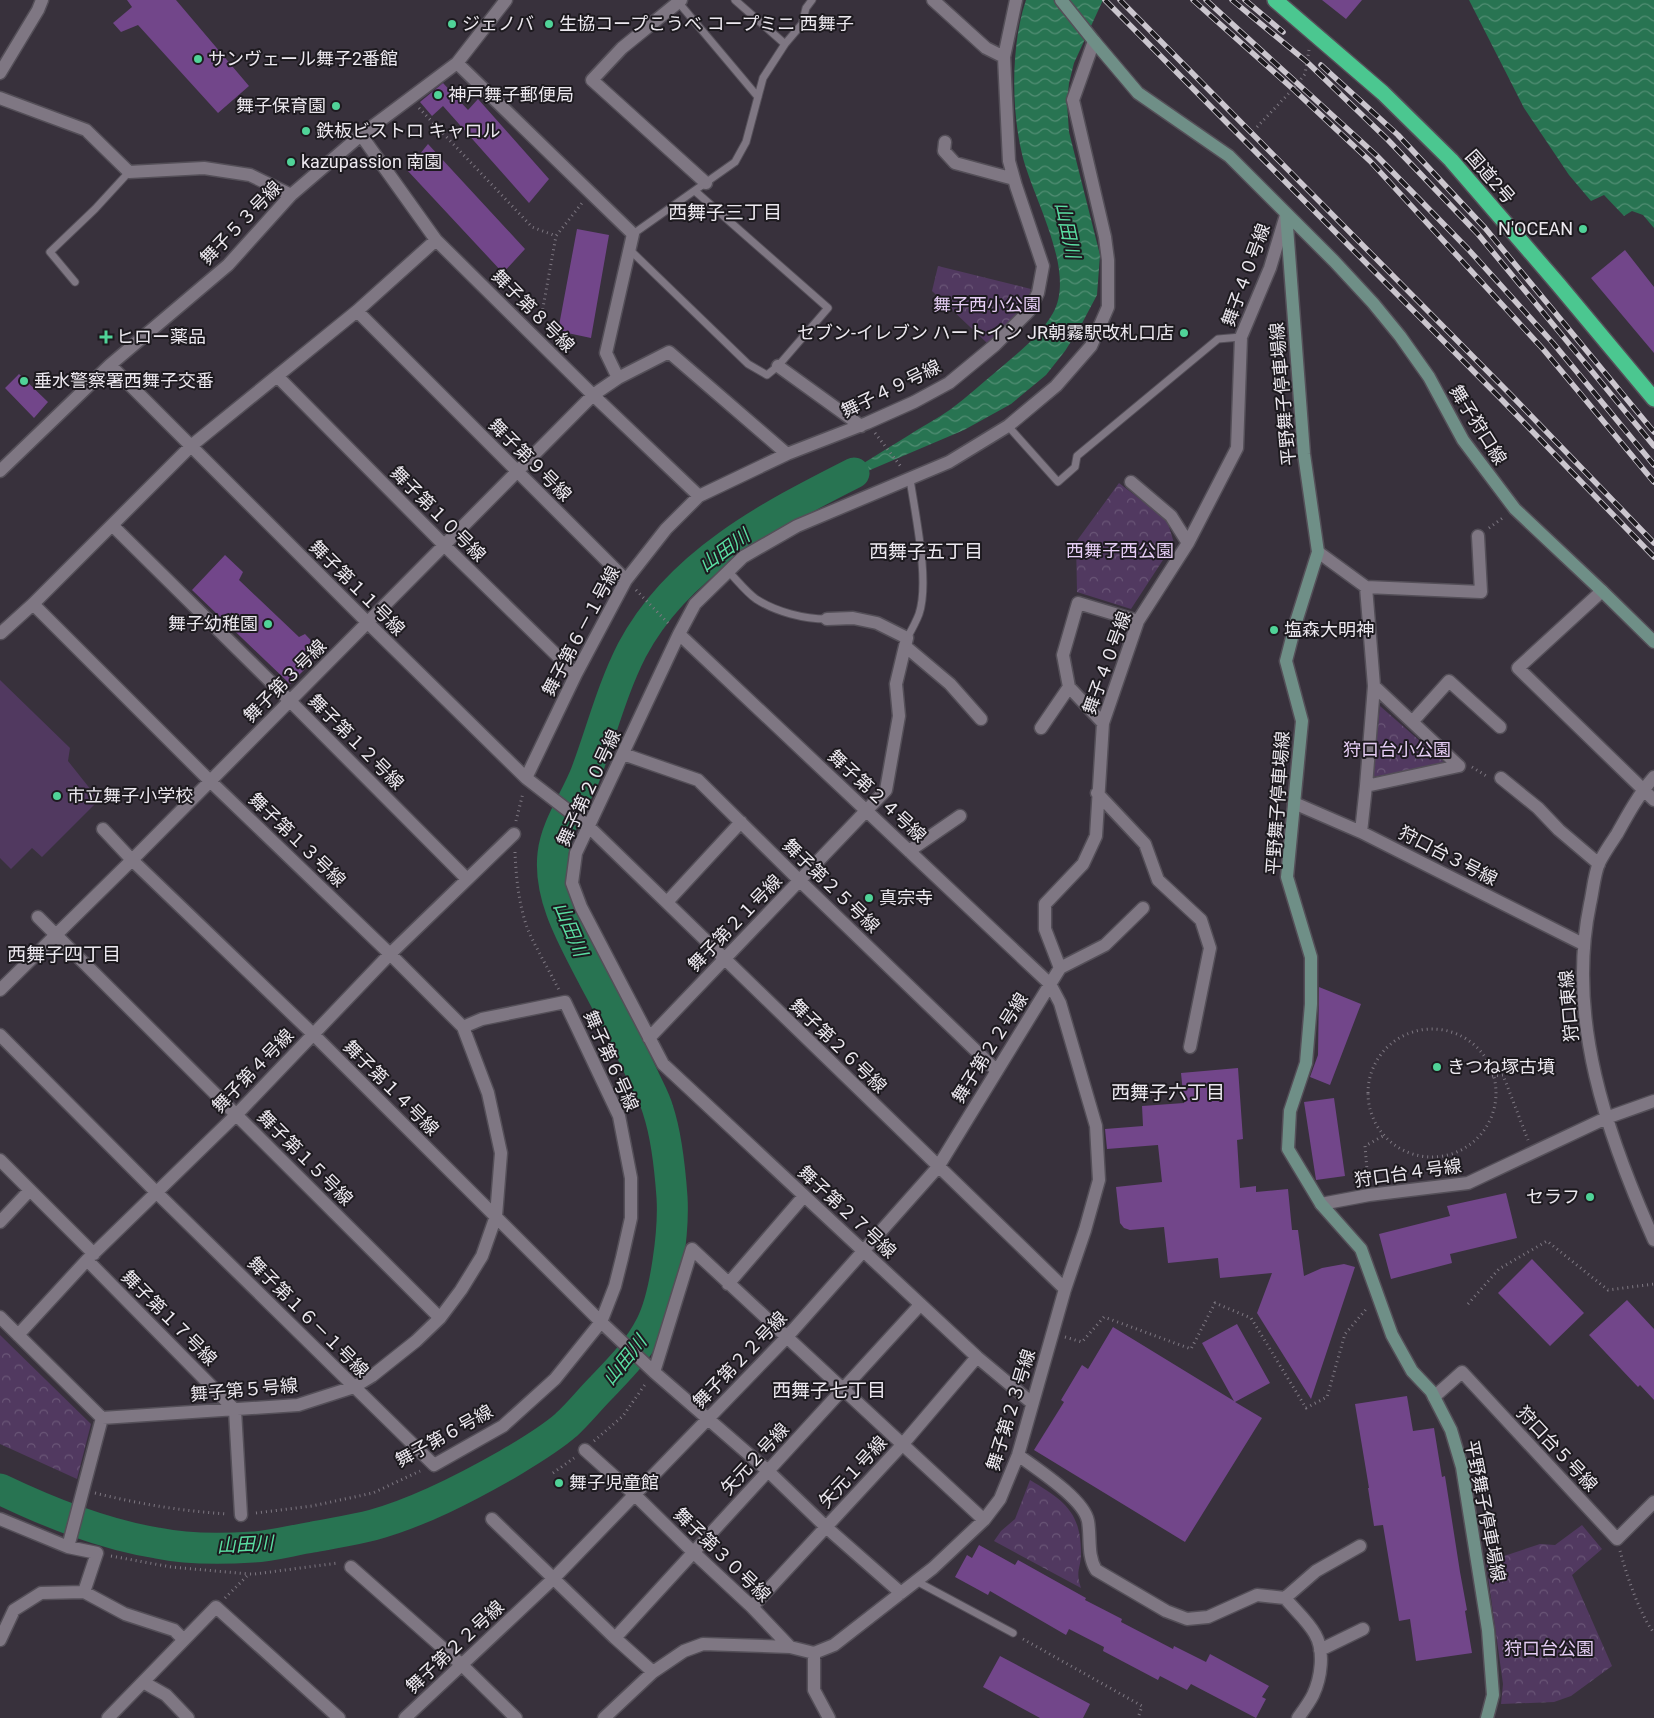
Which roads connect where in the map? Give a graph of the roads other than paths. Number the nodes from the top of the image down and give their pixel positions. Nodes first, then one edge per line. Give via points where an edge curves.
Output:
1 (42, 0) edge
2 (506, 0) edge
3 (736, 0) edge
4 (812, 0) edge
5 (933, 0) edge
6 (1016, 0) edge
7 (1061, 0) edge
8 (1275, 0) edge
9 (680, 1) edge
10 (1094, 41) junction
11 (785, 44) junction
12 (1004, 57) junction
13 (457, 63) junction
14 (0, 73) edge
15 (758, 97) junction
16 (0, 98) edge
17 (361, 135) junction
18 (945, 142) dead end
19 (129, 172) junction
20 (1014, 179) junction
21 (706, 183) junction
22 (695, 191) junction
23 (291, 195) junction
24 (1286, 213) junction
25 (633, 234) junction
26 (436, 240) junction
27 (629, 250) junction
28 (75, 282) dead end
29 (357, 311) junction
30 (1240, 337) junction
31 (110, 365) junction
32 (778, 366) junction
33 (277, 376) junction
34 (618, 378) junction
35 (593, 395) junction
36 (1654, 399) edge
37 (864, 425) junction
38 (1008, 426) junction
39 (191, 446) junction
40 (787, 454) junction
41 (0, 471) edge
42 (517, 472) junction
43 (910, 479) junction
44 (1131, 482) dead end
45 (699, 496) junction
46 (112, 525) junction
47 (1478, 536) road end
48 (1188, 543) junction
49 (444, 546) junction
50 (1318, 552) junction
51 (728, 571) junction
52 (626, 580) junction
53 (1366, 587) junction
54 (1602, 591) junction
55 (33, 604) junction
56 (827, 619) joint
57 (1138, 621) junction
58 (368, 623) junction
59 (0, 632) edge
60 (679, 634) junction
61 (906, 642) junction
62 (1654, 642) edge
63 (576, 674) junction
64 (1374, 686) junction
65 (1069, 687) junction
66 (290, 701) junction
67 (981, 719) dead end
68 (1413, 722) junction
69 (1103, 723) junction
70 (1500, 727) dead end
71 (1041, 728) dead end
72 (623, 754) junction
73 (1654, 777) edge
74 (526, 778) junction
75 (1501, 778) road end
76 (210, 781) junction
77 (1366, 786) junction
78 (1643, 790) junction
79 (1097, 793) junction
80 (1654, 800) edge
81 (1294, 803) junction
82 (867, 810) junction
83 (960, 816) dead end
84 (741, 822) junction
85 (588, 826) junction
86 (103, 829) dead end
87 (1361, 832) junction
88 (514, 834) road end
89 (909, 851) junction
90 (132, 860) junction
91 (1599, 864) junction
92 (467, 879) junction
93 (800, 881) junction
94 (667, 902) junction
95 (1143, 908) dead end
96 (38, 917) dead end
97 (55, 936) junction
98 (1583, 944) junction
99 (390, 954) junction
100 (723, 959) junction
101 (1060, 968) junction
102 (1050, 984) junction
103 (0, 990) edge
104 (463, 1026) junction
105 (313, 1034) junction
106 (0, 1035) edge
107 (649, 1038) junction
108 (1190, 1047) dead end
109 (997, 1071) junction
110 (1654, 1101) edge
111 (237, 1114) junction
112 (1606, 1118) junction
113 (0, 1160) edge
114 (938, 1167) junction
115 (30, 1190) junction
116 (157, 1193) junction
117 (804, 1196) junction
118 (1321, 1204) junction
119 (496, 1216) junction
120 (0, 1222) edge
121 (1654, 1240) edge
122 (862, 1251) junction
123 (91, 1257) junction
124 (728, 1284) junction
125 (1065, 1289) junction
126 (920, 1305) junction
127 (0, 1317) edge
128 (440, 1318) junction
129 (601, 1322) junction
130 (18, 1335) junction
131 (786, 1338) junction
132 (977, 1357) junction
133 (654, 1372) junction
134 (354, 1387) junction
135 (843, 1390) junction
136 (1434, 1396) junction
137 (1032, 1404) junction
138 (235, 1410) junction
139 (102, 1418) junction
140 (707, 1419) junction
141 (902, 1445) junction
142 (585, 1450) road end
143 (1018, 1455) junction
144 (434, 1465) joint
145 (768, 1471) junction
146 (634, 1494) junction
147 (1654, 1502) edge
148 (241, 1515) road end
149 (0, 1519) edge
150 (492, 1519) dead end
151 (984, 1520) junction
152 (826, 1527) junction
153 (1360, 1546) dead end
154 (68, 1547) junction
155 (692, 1552) junction
156 (351, 1567) road end
157 (554, 1578) junction
158 (916, 1581) junction
159 (84, 1592) junction
160 (901, 1593) junction
161 (1285, 1598) junction
162 (752, 1607) junction
163 (1363, 1629) dead end
164 (1012, 1633) road end
165 (616, 1638) junction
166 (0, 1640) edge
167 (184, 1640) junction
168 (790, 1647) junction
169 (1320, 1650) junction
170 (814, 1653) junction
171 (462, 1665) junction
172 (654, 1672) junction
173 (143, 1682) junction
174 (108, 1718) edge
175 (188, 1718) edge
176 (339, 1718) edge
177 (405, 1718) edge
178 (516, 1718) edge
179 (604, 1718) edge
180 (829, 1718) edge
181 (1298, 1718) edge
182 (1487, 1718) edge

1 - 14 street
2 - 13 street, 舞子５３号線
3 - 11 lane
4 - 11 lane via 802,24
5 - 12 street via 986,48
6 - 12 street, 舞子４９号線
7 - 10 main road
8 - 36 highway, 国道2号 via 1383,92 1451,160
9 - 15 lane
9 - 21 street via 622,48 592,80
10 - 24 main road via 1138,93 1229,156
10 - 38 street, 舞子第２０号線 via 1073,100 1105,238 1108,307 1091,346 1056,386
11 - 15 lane via 763,78
12 - 20 street, 舞子４９号線 via 1009,161
13 - 17 street, 舞子５３号線
13 - 25 street
15 - 21 lane via 746,142 735,162
16 - 19 street via 86,130
17 - 23 street, 舞子５３号線
17 - 26 street, 舞子第８号線
18 - 20 street via 944,151 955,163
19 - 23 street via 204,168 250,175
19 - 28 lane via 96,209 50,252
20 - 37 street, 舞子４９号線 via 1043,266 1038,293 1029,311 995,345 949,383
21 - 22 lane
22 - 25 lane
22 - 32 lane via 828,308
23 - 31 street, 舞子５３号線 via 228,265
24 - 30 street, 舞子４０号線 via 1270,268
24 - 50 main road, 平野舞子停車場線 via 1304,454
24 - 54 main road, 舞子狩口線 via 1373,303 1400,336 1429,377 1463,440 1515,509
25 - 27 street
26 - 29 street
26 - 35 street, 舞子第８号線
27 - 32 lane via 748,364 767,375
27 - 34 street via 606,352
29 - 33 street
29 - 42 street, 舞子第９号線
30 - 38 lane via 1218,339 1077,456 1075,467 1058,482
30 - 48 street, 舞子４０号線 via 1237,448
31 - 39 street, 舞子第１１号線
31 - 41 street, 舞子５３号線
32 - 37 street
33 - 39 street
33 - 49 street, 舞子第１０号線
34 - 35 street, 舞子第３号線
34 - 40 street, 舞子第３号線 via 670,352
35 - 42 street, 舞子第３号線
35 - 45 street, 舞子第８号線
37 - 40 street, 舞子４９号線
38 - 43 street, 舞子第２０号線 via 949,462
39 - 46 street
39 - 58 street, 舞子第１１号線
40 - 45 street, 舞子第６－１号線
42 - 49 street, 舞子第３号線
42 - 52 street, 舞子第９号線
43 - 51 street, 舞子第２０号線 via 797,526 743,556
43 - 61 lane via 922,562 922,591 919,614
44 - 48 street via 1171,516
45 - 52 street, 舞子第６－１号線 via 666,529
46 - 55 street
46 - 66 street, 舞子第１２号線
47 - 53 street via 1481,592
48 - 57 street, 舞子４０号線
49 - 58 street, 舞子第３号線
49 - 63 street, 舞子第１０号線
50 - 53 street
50 - 81 main road, 平野舞子停車場線 via 1286,661 1302,721
51 - 56 lane via 756,599 808,619
51 - 60 street, 舞子第２０号線 via 695,604
52 - 63 street, 舞子第６－１号線
53 - 64 street
54 - 62 main road, 舞子狩口線
54 - 78 street via 1518,668
55 - 59 street
55 - 76 street, 舞子第１３号線
56 - 61 street via 853,618 877,623
57 - 65 street via 1078,603 1063,655
57 - 69 street, 舞子４０号線
58 - 66 street, 舞子第３号線
58 - 74 street, 舞子第１１号線
60 - 72 street, 舞子第２０号線
60 - 82 street, 舞子第２４号線
61 - 67 street
61 - 82 street, 舞子第２１号線 via 896,684 899,716 886,790
63 - 74 street, 舞子第６－１号線
64 - 68 street
64 - 77 street
65 - 69 street
65 - 71 street
66 - 76 street, 舞子第３号線
66 - 92 street, 舞子第１２号線
68 - 70 street via 1450,681
68 - 77 street via 1459,766
69 - 79 street, 舞子４０号線
72 - 84 street, 舞子第２５号線 via 698,780
72 - 85 street, 舞子第２０号線
73 - 78 street, 狩口東線
74 - 85 street, 舞子第１１号線
75 - 91 street
76 - 90 street, 舞子第３号線
76 - 99 street, 舞子第１３号線
77 - 87 street
78 - 80 street
78 - 91 street, 狩口東線
79 - 101 street, 舞子４０号線 via 1096,836 1083,864 1045,904 1045,929
79 - 108 street via 1145,844 1158,880 1201,920 1210,948
81 - 87 street, 狩口台３号線
81 - 118 main road, 平野舞子停車場線 via 1288,877 1311,957 1311,1004 1306,1063 1290,1111 1288,1149
82 - 89 street, 舞子第２４号線
82 - 93 street, 舞子第２１号線
83 - 89 street
84 - 93 street, 舞子第２５号線
84 - 94 street
85 - 94 street, 舞子第２６号線
85 - 107 street, 舞子第２０号線 via 576,853 572,883 580,907
86 - 90 street, 舞子第１４号線
87 - 98 street, 狩口台３号線
88 - 92 street, 舞子第４号線
89 - 102 street, 舞子第２４号線
90 - 97 street, 舞子第３号線
90 - 105 street, 舞子第１４号線
91 - 98 street, 狩口東線
92 - 99 street, 舞子第４号線
93 - 100 street, 舞子第２１号線
93 - 109 street, 舞子第２５号線
94 - 100 street, 舞子第２６号線
95 - 101 street via 1105,945
96 - 97 street, 舞子第１５号線
97 - 103 street, 舞子第３号線
97 - 111 street, 舞子第１５号線
98 - 112 street, 狩口東線 via 1589,1044
99 - 104 street, 舞子第１３号線
99 - 105 street, 舞子第４号線
100 - 107 street, 舞子第２１号線
100 - 114 street, 舞子第２６号線
101 - 102 street
102 - 109 street, 舞子第２２号線
102 - 125 street, 舞子第２３号線 via 1060,1003 1096,1126 1099,1180
104 - 119 street, 舞子第５号線 via 488,1093 501,1153
104 - 129 street, 舞子第６号線 via 565,1002 619,1116 631,1178 632,1218 615,1286
105 - 111 street, 舞子第４号線
105 - 119 street, 舞子第１４号線
106 - 116 street, 舞子第１６－１号線
107 - 117 street, 舞子第２７号線 via 663,1064
109 - 114 street, 舞子第２２号線
110 - 112 street, 狩口台４号線
111 - 116 street, 舞子第４号線
111 - 128 street, 舞子第１５号線
112 - 118 street, 狩口台４号線 via 1468,1183
112 - 121 street, 狩口東線 via 1630,1186
113 - 115 street, 舞子第１７号線
114 - 122 street, 舞子第２２号線
114 - 125 street, 舞子第２６号線
115 - 120 street
115 - 123 street, 舞子第１７号線
116 - 123 street, 舞子第４号線
116 - 134 street, 舞子第１６－１号線
117 - 122 street, 舞子第２７号線
117 - 124 street
118 - 136 main road, 平野舞子停車場線 via 1361,1249 1392,1335 1412,1370
119 - 128 street, 舞子第５号線 via 482,1256
119 - 129 street, 舞子第１４号線
122 - 126 street, 舞子第２７号線
122 - 131 street, 舞子第２２号線
123 - 130 street, 舞子第４号線
123 - 138 street, 舞子第１７号線
124 - 131 street
124 - 133 street via 692,1250
125 - 137 street, 舞子第２３号線
126 - 132 street, 舞子第２７号線
126 - 135 street, 矢元２号線
127 - 130 street
128 - 134 street, 舞子第５号線 via 416,1341
129 - 133 street, 舞子第１４号線
129 - 144 street, 舞子第６号線 via 555,1379 503,1426
130 - 139 street
131 - 135 street
131 - 140 street, 舞子第２２号線
132 - 137 street, 舞子第２７号線
132 - 141 street, 矢元１号線
133 - 140 street, 舞子第１４号線
134 - 138 street, 舞子第５号線 via 298,1405
134 - 144 street, 舞子第１６－１号線
135 - 141 street
135 - 145 street, 矢元２号線
136 - 147 street, 狩口台５号線 via 1462,1372 1617,1538
136 - 182 main road, 平野舞子停車場線 via 1451,1430 1462,1466 1488,1630 1493,1695
137 - 143 street, 舞子第２３号線
138 - 139 street, 舞子第５号線
138 - 148 street
139 - 154 street
140 - 145 street, 舞子第１４号線
140 - 146 street, 舞子第２２号線
141 - 151 street
141 - 152 street, 矢元１号線
142 - 146 street, 舞子第３０号線
143 - 151 street, 舞子第２３号線 via 1000,1498
143 - 161 street via 1078,1502 1088,1519 1090,1561 1096,1570 1166,1611 1187,1619 1208,1617 1257,1596
145 - 152 street, 舞子第１４号線
145 - 155 street, 矢元２号線
146 - 155 street, 舞子第３０号線
146 - 157 street, 舞子第２２号線
149 - 154 street
150 - 157 street
151 - 158 street, 舞子第２３号線
152 - 160 street, 舞子第１４号線
152 - 162 street, 矢元１号線
153 - 161 street via 1316,1571
154 - 159 street via 97,1553
155 - 162 street, 舞子第３０号線
155 - 165 street, 矢元２号線
156 - 171 street
157 - 165 street
157 - 171 street, 舞子第２２号線
158 - 160 street, 舞子第２３号線
158 - 164 lane
159 - 166 street via 41,1593 14,1610
159 - 167 street via 124,1614 174,1630
160 - 170 street, 舞子第２３号線 via 834,1645
161 - 169 street via 1316,1636
162 - 168 street, 舞子第３０号線
163 - 169 street
165 - 172 street
167 - 173 street
167 - 176 street via 216,1607
168 - 170 street
168 - 172 street via 703,1644 684,1651
169 - 181 street via 1321,1671 1313,1695
170 - 180 street via 814,1690
171 - 177 street, 舞子第２２号線
171 - 178 street
172 - 179 street
173 - 174 street
173 - 175 street via 166,1696

